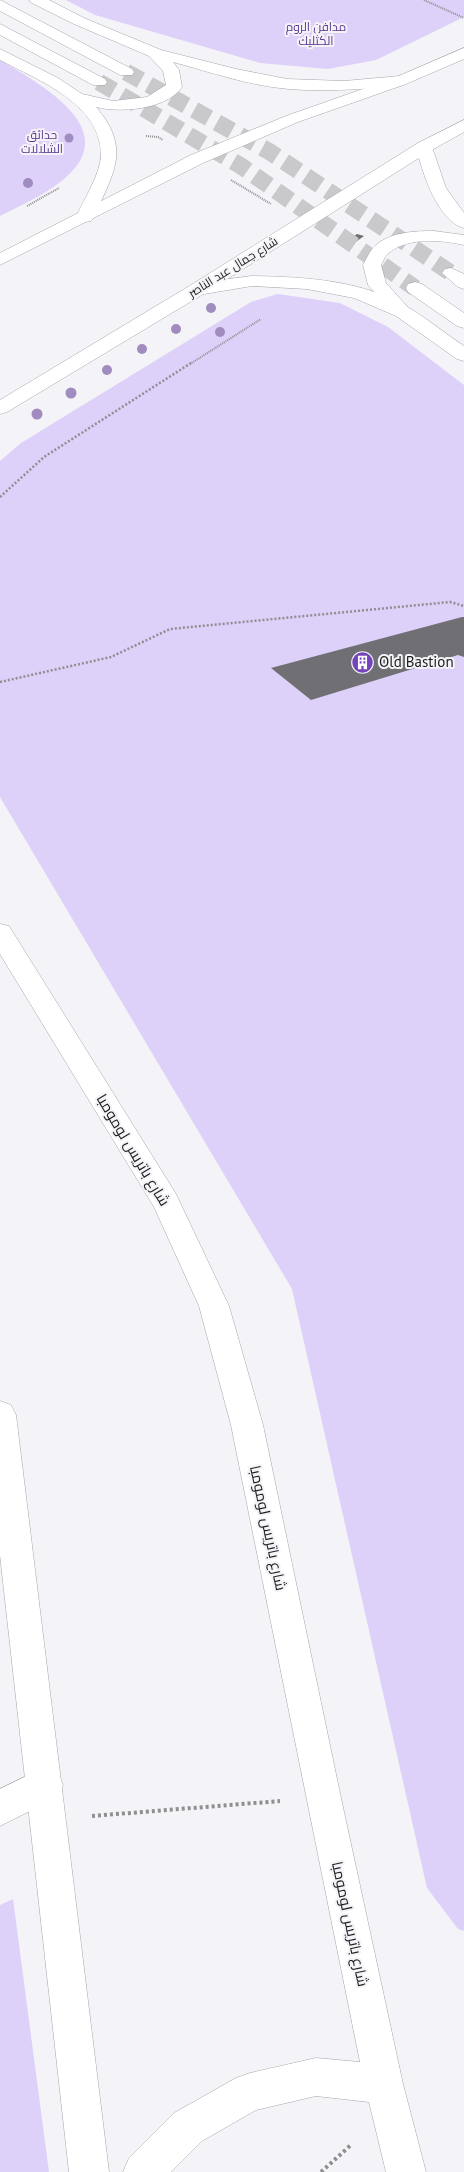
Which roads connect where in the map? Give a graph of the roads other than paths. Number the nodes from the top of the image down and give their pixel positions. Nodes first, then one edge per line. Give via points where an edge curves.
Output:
1 (37, 0) edge
2 (0, 5) edge
3 (0, 28) edge
4 (464, 52) edge
5 (155, 53) junction
6 (0, 54) edge
7 (126, 72) tunnel mouth
8 (400, 81) junction
9 (99, 82) tunnel mouth
10 (79, 98) junction
11 (464, 124) edge
12 (424, 147) junction
13 (85, 217) junction
14 (464, 223) edge
15 (464, 240) edge
16 (0, 260) edge
17 (198, 288) junction
18 (414, 288) tunnel mouth
19 (403, 312) junction
20 (464, 322) edge
21 (464, 355) edge
22 (0, 408) edge
23 (0, 933) edge
24 (0, 1415) edge
25 (45, 1786) junction
26 (0, 1808) edge
27 (384, 2084) junction
28 (89, 2172) edge
29 (143, 2172) edge
30 (406, 2172) edge

1 - 5 main road
2 - 7 main road
3 - 9 main road
4 - 8 main road
5 - 8 main road via 288,84 344,86
5 - 10 main road via 171,70 174,87 151,102 113,106
6 - 10 main road
8 - 13 main road via 292,119 197,159
10 - 13 main road via 97,116 108,136 109,158
11 - 12 main road, شارع جمال عبد الناصر
12 - 14 main road via 443,202
12 - 17 main road, شارع جمال عبد الناصر
13 - 16 main road
15 - 19 main road via 425,236 400,240 382,249 372,265 377,285
17 - 19 main road via 252,281 307,283 359,293
17 - 22 main road, شارع جمال عبد الناصر
18 - 20 main road
19 - 21 main road
23 - 27 main road, شارع باتريس لومومبا via 166,1202 214,1306 247,1425
24 - 25 main road
25 - 26 main road
25 - 28 main road
27 - 29 main road via 316,2077 250,2092 188,2127
27 - 30 main road, شارع باتريس لومومبا

